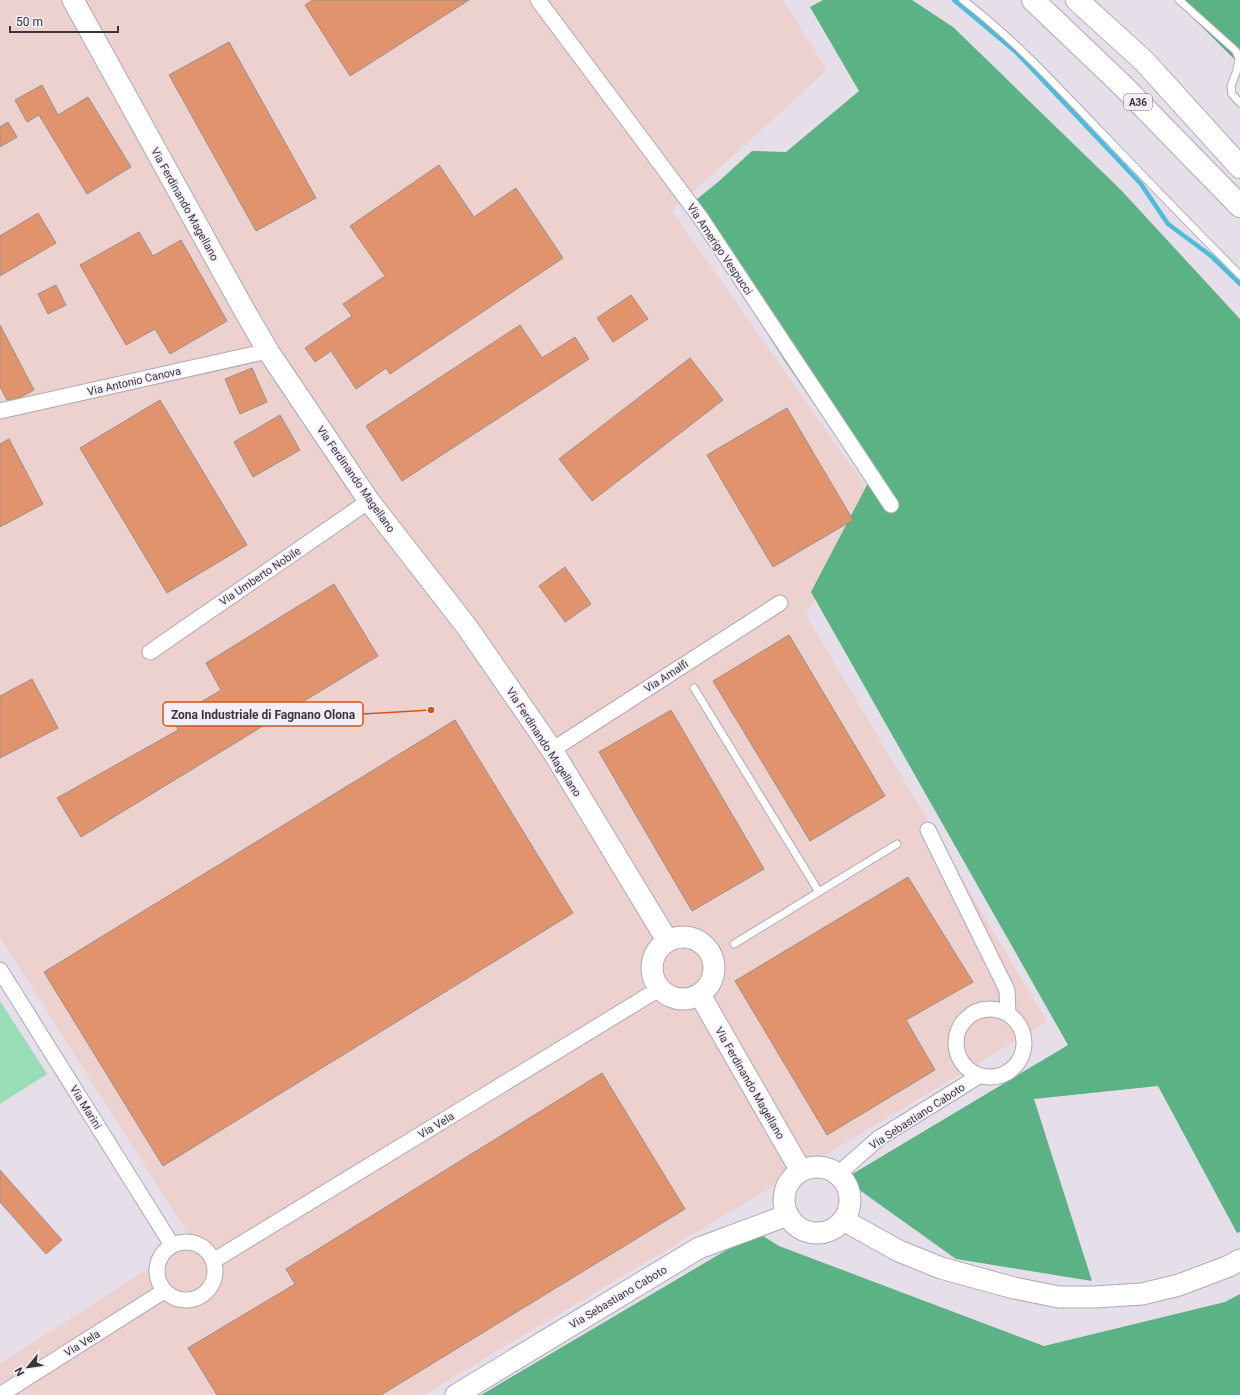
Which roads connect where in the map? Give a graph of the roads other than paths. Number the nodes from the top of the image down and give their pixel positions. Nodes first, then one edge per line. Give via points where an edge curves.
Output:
1 (73, 0) edge
2 (538, 0) edge
3 (963, 0) edge
4 (1033, 0) edge
5 (1077, 0) edge
6 (1179, 0) edge
7 (1240, 103) edge
8 (1240, 167) edge
9 (1240, 206) edge
10 (1240, 276) edge
11 (268, 350) junction
12 (0, 411) edge
13 (369, 501) junction
14 (891, 505) dead end
15 (780, 603) dead end
16 (150, 652) dead end
17 (694, 688) dead end
18 (552, 750) junction
19 (928, 830) dead end
20 (897, 844) dead end
21 (818, 892) junction
22 (667, 940) junction
23 (734, 944) dead end
24 (0, 970) edge
25 (659, 989) junction
26 (700, 994) junction
27 (1008, 1014) junction
28 (979, 1076) junction
29 (801, 1171) junction
30 (838, 1174) junction
31 (788, 1215) junction
32 (843, 1220) junction
33 (172, 1245) junction
34 (1240, 1260) edge
35 (214, 1261) junction
36 (164, 1291) junction
37 (0, 1395) edge
38 (456, 1395) edge

1 - 11 street, Via Ferdinando Magellano
2 - 14 street, Via Amerigo Vespucci via 700,217
3 - 10 lane via 1043,71
4 - 9 highway, A36 via 1122,85
5 - 8 highway via 1144,61
6 - 7 lane via 1236,51 1239,59 1231,86 1232,94
11 - 12 street, Via Antonio Canova
11 - 13 street, Via Ferdinando Magellano
13 - 16 street, Via Umberto Nobile
13 - 18 street, Via Ferdinando Magellano via 466,627
15 - 18 street, Via Amalfi
17 - 21 lane
18 - 22 street, Via Ferdinando Magellano
19 - 27 street via 1007,990
20 - 21 lane
21 - 23 lane
22 - 25 street via 654,953 651,962 651,971
22 - 26 street via 678,936 699,940 713,957 713,978
24 - 33 street, Via Marini
25 - 26 street via 678,999 692,998
25 - 35 street, Via Vela
26 - 29 street, Via Ferdinando Magellano
27 - 28 street via 1022,1031 1025,1042 1021,1058 1010,1071 1001,1076
27 - 28 street, Via Sebastiano Caboto via 986,1009 975,1012 960,1028 956,1039 957,1051 961,1061
28 - 30 street, Via Sebastiano Caboto via 879,1138
29 - 30 street via 810,1167 820,1167
29 - 31 street via 793,1177 784,1196
30 - 32 street via 849,1191 848,1211
31 - 32 street via 804,1230 814,1232 825,1232
31 - 38 street, Via Sebastiano Caboto via 699,1248
32 - 34 street via 899,1251 942,1268 1014,1288 1059,1297 1142,1294 1179,1285
33 - 35 street via 192,1242 208,1252
33 - 36 street via 165,1250 157,1266 156,1275
35 - 36 street via 214,1281 209,1290 201,1296 192,1300 182,1300
36 - 37 street, Via Vela

